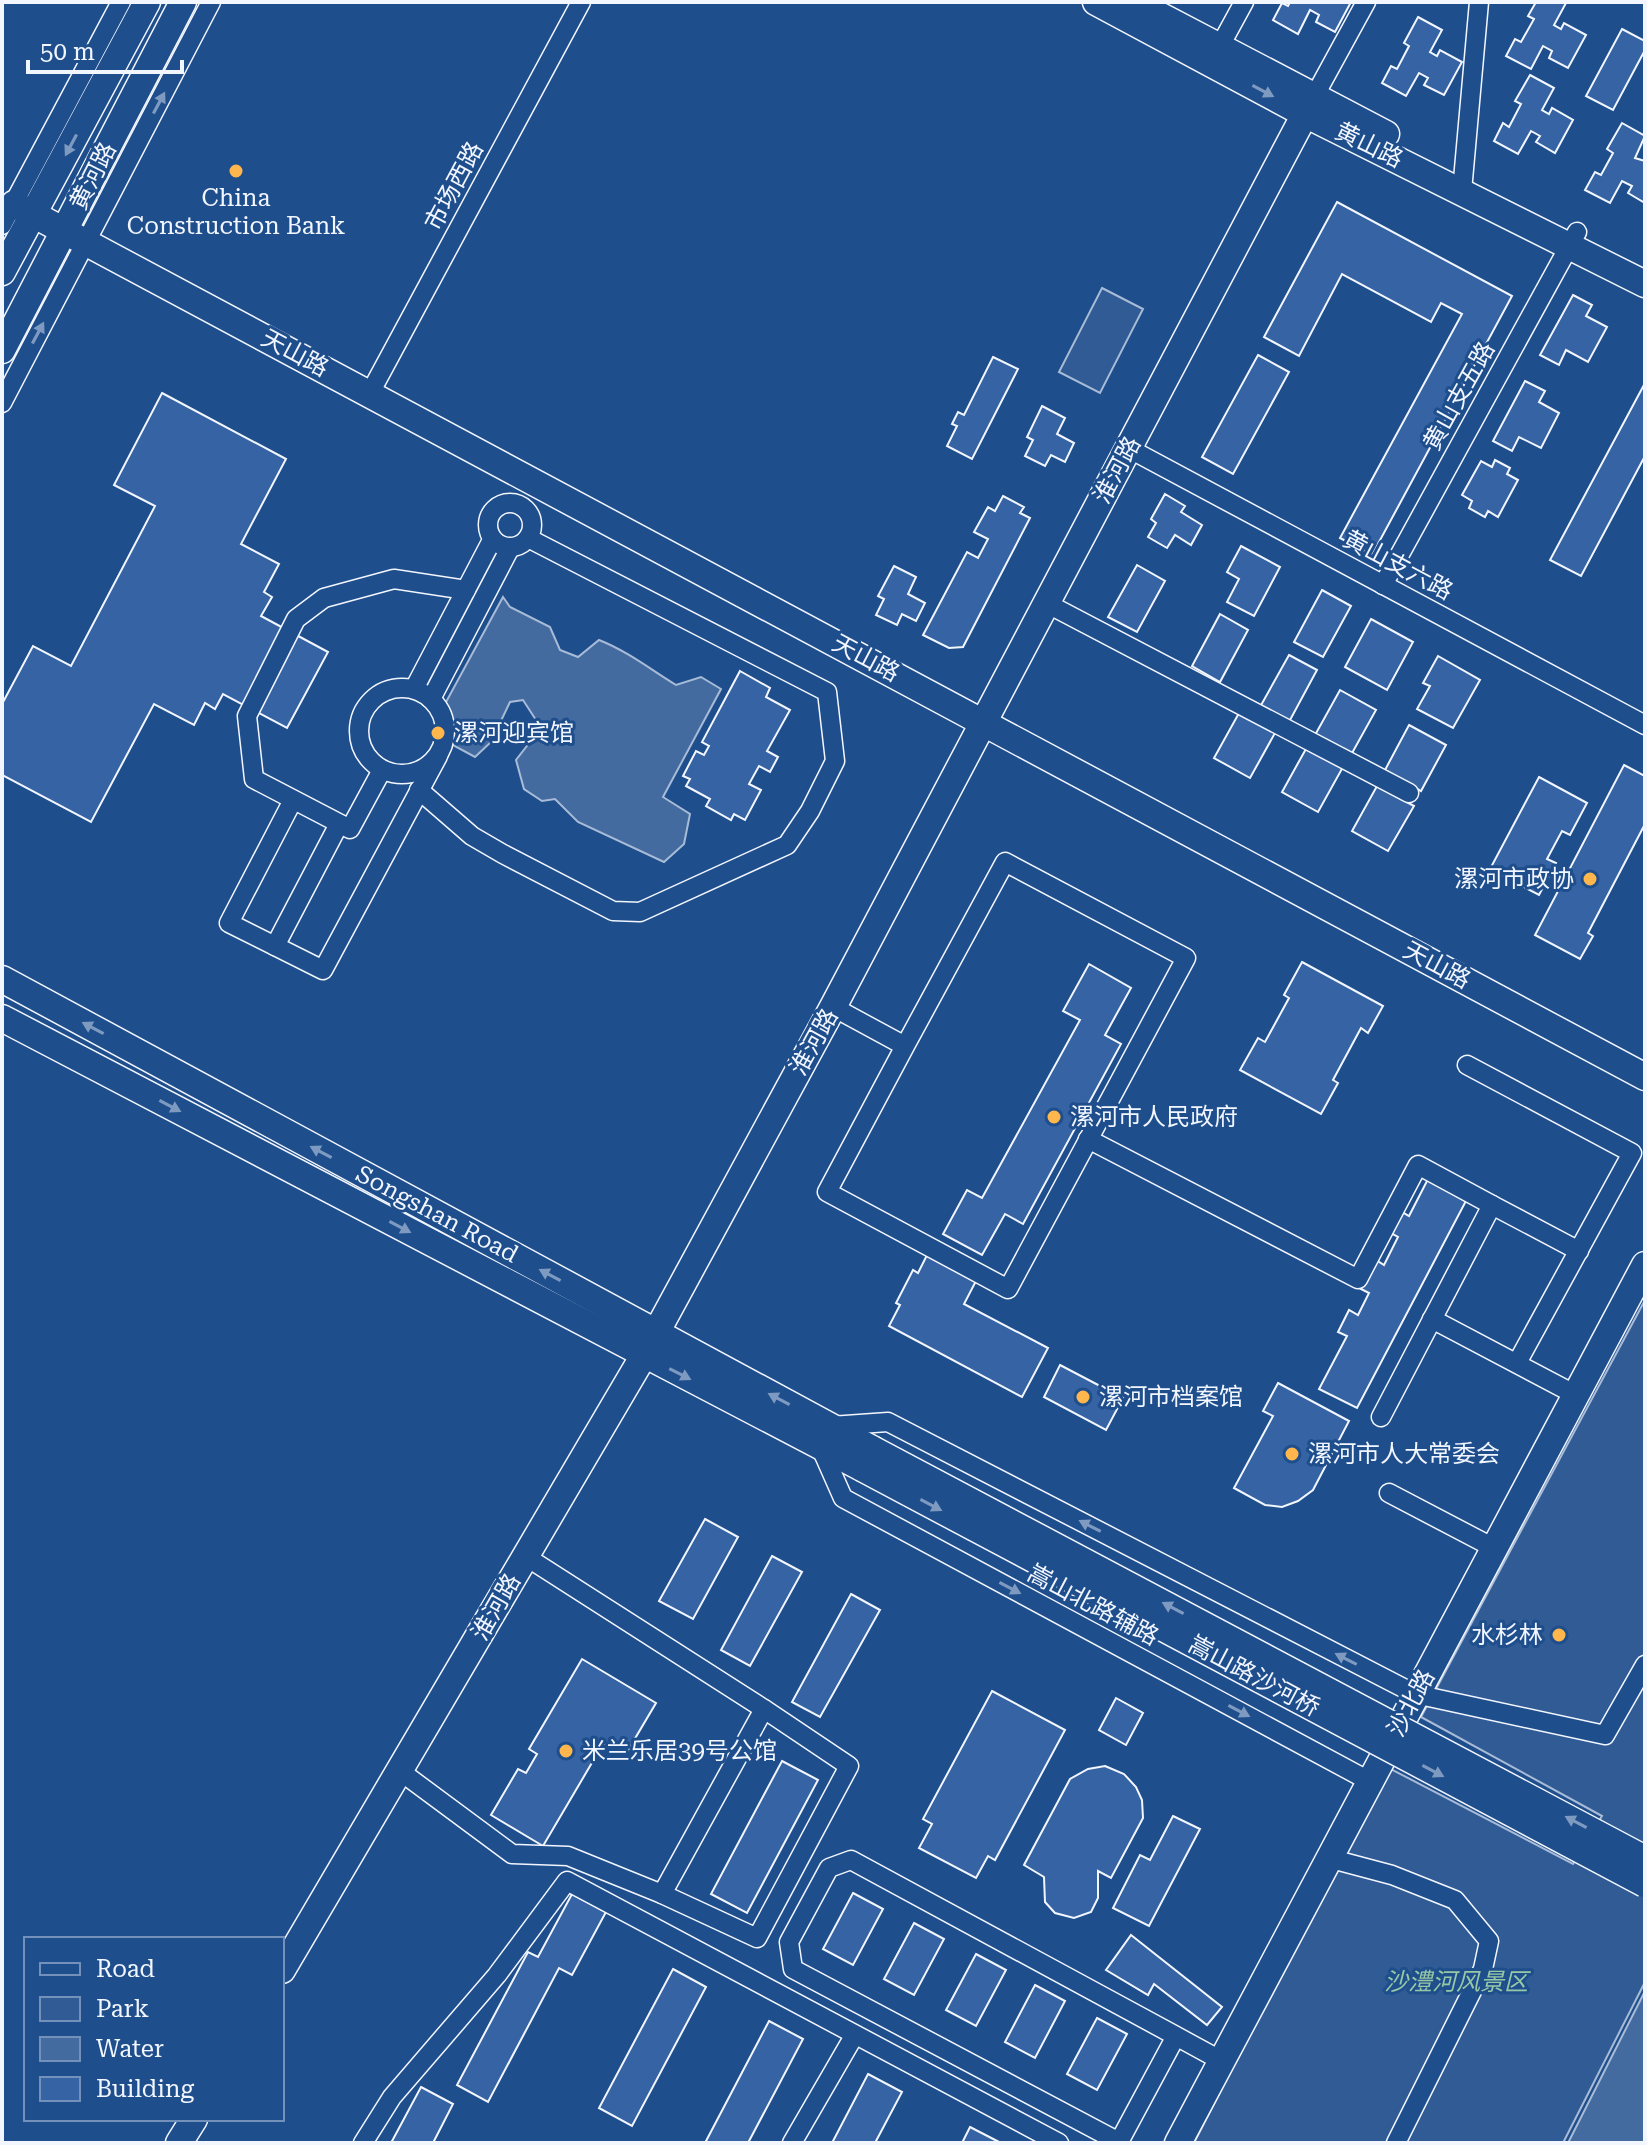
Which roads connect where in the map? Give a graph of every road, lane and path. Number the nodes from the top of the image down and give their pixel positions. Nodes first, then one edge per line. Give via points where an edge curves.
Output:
1 (121, 2) edge
2 (147, 2) edge
3 (183, 2) edge
4 (211, 2) edge
5 (581, 2) edge
6 (1134, 2) edge
7 (1244, 2) edge
8 (1366, 2) edge
9 (1479, 2) edge
10 (1104, 4) edge
11 (1215, 55) junction
12 (1310, 105) junction
13 (1464, 183) junction
14 (13, 211) edge
15 (75, 236) junction
16 (1573, 238) junction
17 (1645, 267) edge
18 (2, 272) edge
19 (1645, 284) edge
20 (2, 350) edge
21 (370, 393) junction
22 (2, 403) edge
23 (1128, 448) junction
24 (531, 479) junction
25 (517, 504) junction
26 (528, 538) junction
27 (492, 540) junction
28 (510, 548) junction
29 (1383, 585) junction
30 (466, 590) junction
31 (1046, 603) junction
32 (414, 689) junction
33 (431, 699) junction
34 (984, 721) junction
35 (1645, 725) edge
36 (438, 756) junction
37 (382, 770) junction
38 (419, 790) junction
39 (1409, 793) dead end
40 (293, 800) junction
41 (339, 824) junction
42 (275, 946) junction
43 (2, 979) edge
44 (833, 1007) junction
45 (2, 1018) edge
46 (905, 1046) junction
47 (1467, 1065) dead end
48 (1645, 1077) edge
49 (1088, 1139) junction
50 (1492, 1205) junction
51 (1579, 1251) junction
52 (1645, 1265) edge
53 (1432, 1319) junction
54 (649, 1343) junction
55 (1517, 1363) junction
56 (1576, 1395) junction
57 (1381, 1417) dead end
58 (826, 1436) junction
59 (867, 1458) junction
60 (1389, 1493) dead end
61 (1494, 1548) junction
62 (525, 1556) junction
63 (1645, 1665) edge
64 (1415, 1694) junction
65 (764, 1709) junction
66 (400, 1771) junction
67 (1369, 1781) junction
68 (1328, 1858) junction
69 (1645, 1859) edge
70 (1645, 1884) edge
71 (662, 1894) junction
72 (284, 1967) edge
73 (854, 2036) junction
74 (1176, 2036) junction
75 (1220, 2060) junction
76 (193, 2121) edge
77 (179, 2143) edge
78 (363, 2143) edge
79 (792, 2143) edge
80 (1059, 2143) edge
81 (1178, 2143) edge
82 (1396, 2143) edge

1 - 14 street
2 -> 14 street, 黄河路
3 - 15 street, 黄河路
15 -> 4 street
5 - 21 street, 市场西路
6 - 11 street, 黄山路
7 - 11 street
8 - 12 street
9 - 13 street
10 - 11 street, 黄山路
11 - 12 street, 黄山路
12 - 13 street, 黄山路
12 - 23 street, 淮河路
13 - 16 street, 黄山路
14 - 15 street, 天山路
14 - 18 street, 黄河路
15 - 20 street, 黄河路
15 - 21 street, 天山路
22 -> 15 street
16 - 17 street, 黄山路
16 - 19 street, 黄山路
16 - 29 street, 黄山支五路
21 - 24 street, 天山路
23 - 29 street, 黄山支六路
23 - 31 street, 淮河路
24 - 25 street
24 - 34 street, 天山路
25 - 26 street via 532,520
25 - 27 street via 505,503 488,518
26 - 28 street
26 - 38 street via 827,692 835,761 787,845 640,912 613,911 503,854 472,836
27 - 28 street
27 - 30 street
28 - 33 street
29 - 35 street, 黄山支六路
30 - 32 street
30 - 40 street via 394,579 324,598 296,619 247,716 254,779
31 - 34 street, 淮河路
31 - 39 street
32 - 33 street
32 - 37 street via 380,693 359,720 360,744
33 - 36 street via 446,733
34 - 44 street, 淮河路
34 - 48 street, 天山路
36 - 37 street via 406,775
36 - 38 street
37 - 41 street via 350,829
38 - 42 street via 323,970
40 - 41 street
40 - 42 street via 229,923
41 - 42 street
54 -> 43 street, Songshan Road
44 - 46 street
44 - 54 street, 淮河路
45 -> 54 street, Songshan Road
46 - 49 street via 827,1192 1008,1289
46 - 49 street via 1005,862 1186,958
47 - 51 street via 1632,1153
49 - 50 street via 1358,1279 1418,1165
50 - 51 street
50 - 53 street
51 - 55 street
52 - 56 street, 沙北路
53 - 55 street
53 - 57 street
54 - 58 street, Songshan Road
54 - 62 street, 淮河路
55 - 56 street
56 - 61 street, 沙北路
58 - 59 street, Songshan Road
64 -> 58 street via 888,1422
58 -> 67 street, 嵩山北路辅路 via 843,1498
69 -> 59 street, 嵩山路沙河桥, bridge
59 -> 70 street, 嵩山路沙河桥, bridge
60 - 61 street
61 - 64 street, 沙北路
62 - 65 street
62 - 66 street, 淮河路
63 - 64 street via 1605,1735
64 - 67 street, 沙北路
65 - 71 street
65 - 71 street via 849,1766 757,1938
66 - 71 street via 512,1854 568,1856
66 - 72 street, 淮河路
67 - 68 street, 沙北路
68 - 75 street, 沙北路
68 - 82 street via 1455,1900 1489,1941 1483,1969
73 - 78 street via 567,1881 497,1975 392,2097
73 - 79 street
73 - 80 street
74 - 74 street via 851,1860 829,1868 789,1942 793,1969 1119,2142
74 - 75 street
75 - 81 street, 沙北路
76 - 77 street

